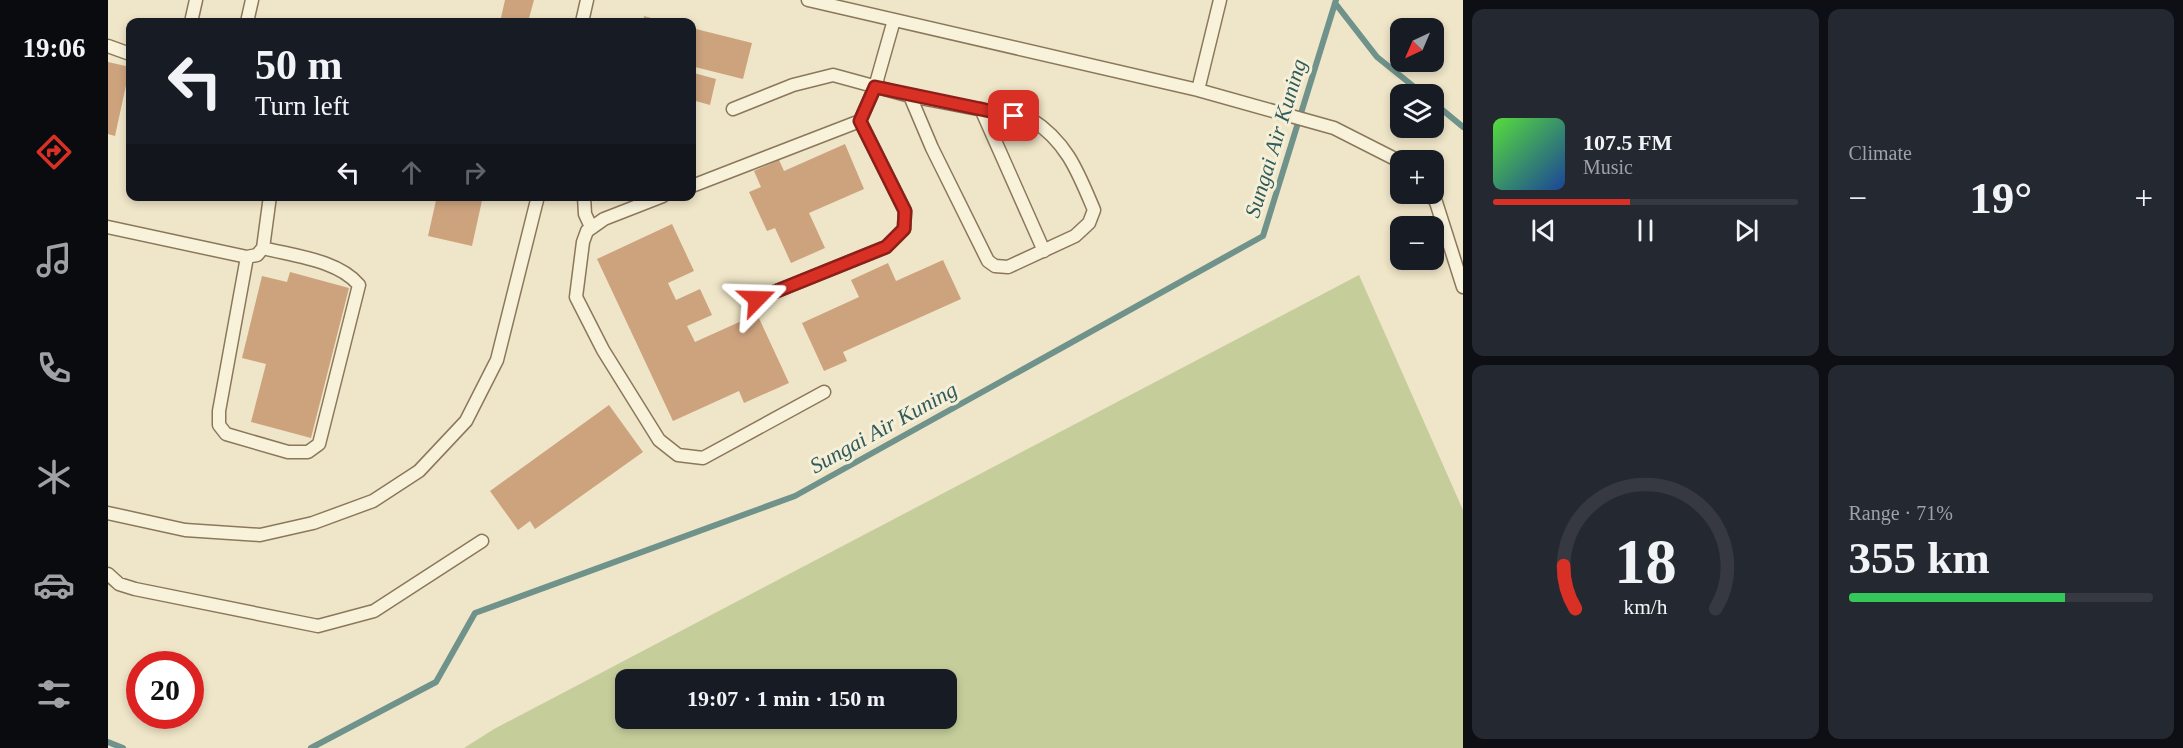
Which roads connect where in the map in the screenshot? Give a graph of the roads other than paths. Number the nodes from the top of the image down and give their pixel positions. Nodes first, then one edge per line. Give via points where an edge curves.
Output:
1 (196, 0) edge
2 (252, 0) edge
3 (587, 0) edge
4 (808, 0) edge
5 (1220, 0) edge
6 (192, 18) edge
7 (249, 18) edge
8 (583, 18) edge
9 (894, 20) junction
10 (108, 46) edge
11 (126, 53) edge
12 (875, 87) junction
13 (1198, 90) junction
14 (910, 96) junction
15 (733, 109) dead end
16 (981, 109) junction
17 (860, 121) junction
18 (1390, 156) edge
19 (696, 184) edge
20 (269, 201) edge
21 (537, 201) edge
22 (584, 201) edge
23 (651, 201) edge
24 (1437, 204) edge
25 (108, 227) edge
26 (591, 227) junction
27 (263, 248) junction
28 (1044, 250) junction
29 (247, 257) junction
30 (1463, 287) edge
31 (757, 299) dead end
32 (824, 392) dead end
33 (108, 513) edge
34 (482, 541) dead end
35 (108, 574) edge

1 - 6 lane
2 - 7 lane
3 - 8 lane
4 - 9 lane
5 - 13 lane
9 - 12 lane
9 - 13 lane
10 - 11 lane
12 - 14 lane
12 - 15 lane via 842,76 820,76
12 - 17 lane
13 - 18 lane via 1334,128
14 - 16 lane
14 - 28 lane via 988,261 1008,267
16 - 28 lane
16 - 28 lane via 1031,119 1047,130 1073,159 1094,210 1089,223 1075,236
17 - 19 lane
17 - 31 lane via 905,211 904,229 886,247
20 - 27 lane
21 - 33 lane via 497,360 466,421 419,471 373,501 313,523 261,535 185,531
22 - 26 lane
23 - 26 lane
24 - 30 lane
25 - 29 lane
26 - 32 lane via 582,242 576,297 603,350 668,450 703,458
27 - 29 lane via 257,255
27 - 29 lane via 330,267 350,275 359,285 319,444 308,452 288,452 226,434 219,425
34 - 35 lane via 374,611 318,626 135,589 119,584

